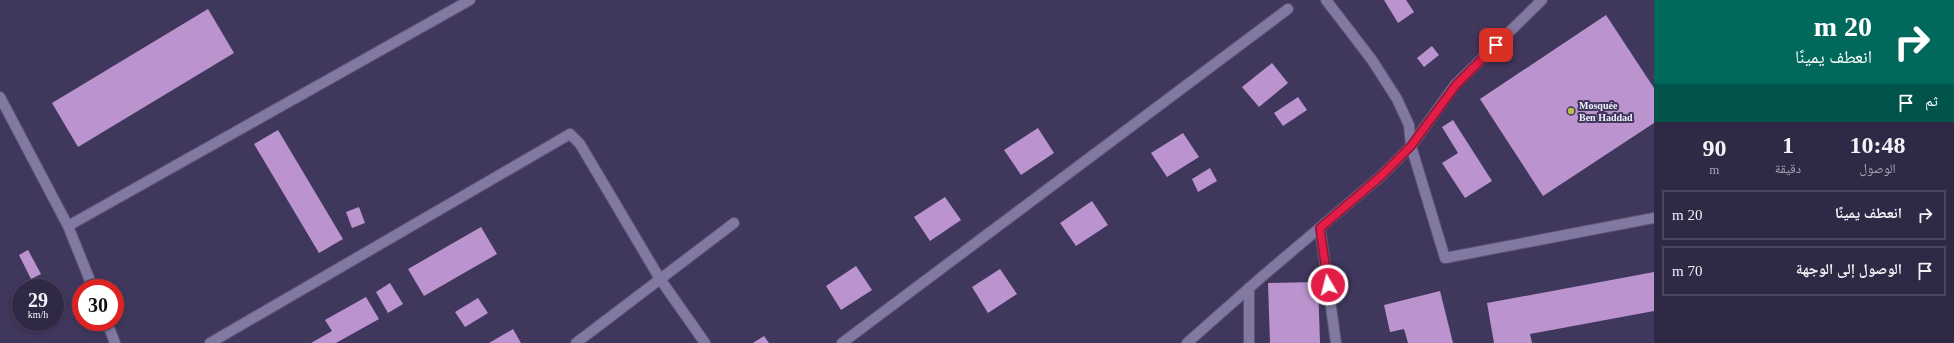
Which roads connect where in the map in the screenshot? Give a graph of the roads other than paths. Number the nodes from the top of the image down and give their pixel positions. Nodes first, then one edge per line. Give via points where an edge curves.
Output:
1 (470, 0) edge
2 (1326, 0) edge
3 (1542, 0) edge
4 (1288, 10) dead end
5 (0, 98) edge
6 (1411, 146) junction
7 (1654, 218) edge
8 (734, 223) dead end
9 (68, 226) junction
10 (1320, 228) junction
11 (89, 279) edge
12 (660, 279) junction
13 (1249, 288) junction
14 (110, 331) edge
15 (115, 343) edge
16 (210, 343) edge
17 (576, 343) edge
18 (705, 343) edge
19 (842, 343) edge
20 (1187, 343) edge
21 (1249, 343) edge
22 (1336, 343) edge

1 - 9 street
2 - 6 street via 1372,60 1397,99 1409,125
3 - 6 street via 1456,85
4 - 19 street
5 - 9 street
6 - 7 street via 1445,258
6 - 10 street via 1381,176
8 - 12 street
9 - 11 street
10 - 13 street
10 - 22 street
12 - 16 street via 580,144 570,134
12 - 17 street
12 - 18 street
13 - 20 street
13 - 21 street
14 - 15 street

